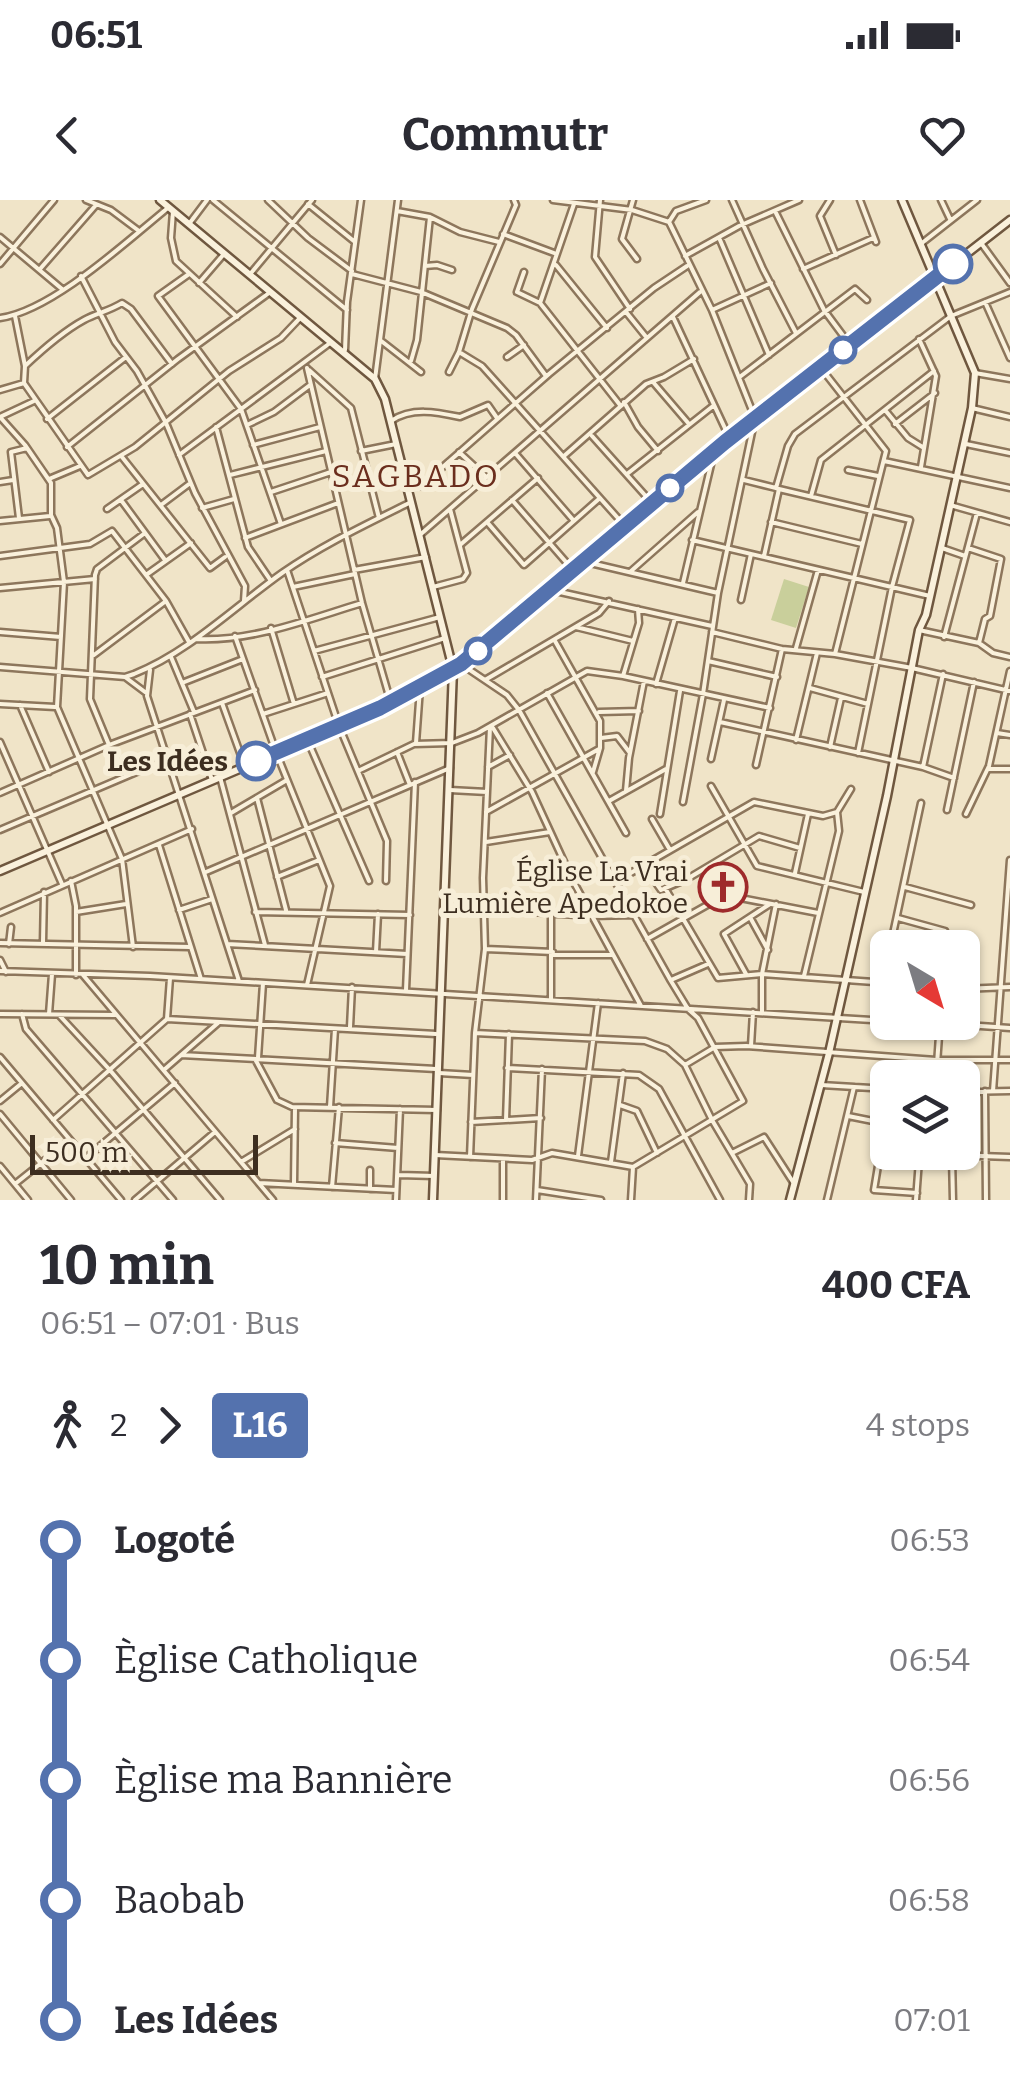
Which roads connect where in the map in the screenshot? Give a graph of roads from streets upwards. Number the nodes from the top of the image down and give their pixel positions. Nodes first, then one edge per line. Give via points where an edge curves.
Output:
1 (54, 200) edge
2 (86, 200) edge
3 (160, 200) edge
4 (210, 200) edge
5 (268, 200) edge
6 (361, 200) edge
7 (398, 200) edge
8 (514, 200) edge
9 (553, 200) edge
10 (633, 200) edge
11 (706, 200) edge
12 (732, 200) edge
13 (799, 200) edge
14 (830, 200) edge
15 (860, 200) edge
16 (902, 200) edge
17 (942, 200) edge
18 (977, 200) edge
19 (310, 202) edge
20 (600, 203) edge
21 (96, 204) junction
22 (574, 204) junction
23 (171, 209) junction
24 (632, 210) junction
25 (396, 211) junction
26 (776, 212) junction
27 (430, 217) junction
28 (950, 220) junction
29 (1010, 220) edge
30 (294, 222) junction
31 (669, 222) junction
32 (189, 224) junction
33 (742, 225) junction
34 (139, 231) junction
35 (502, 234) junction
36 (0, 237) edge
37 (719, 238) junction
38 (356, 242) junction
39 (499, 242) junction
40 (981, 243) junction
41 (921, 244) junction
42 (13, 247) junction
43 (271, 249) junction
44 (224, 254) junction
45 (836, 255) junction
46 (685, 256) junction
47 (637, 259) dead end
48 (0, 264) edge
49 (554, 264) junction
50 (688, 265) junction
51 (426, 266) junction
52 (1010, 267) edge
53 (803, 268) junction
54 (40, 269) junction
55 (452, 270) dead end
56 (524, 272) dead end
57 (1002, 272) junction
58 (352, 273) junction
59 (189, 274) junction
60 (82, 276) junction
61 (249, 276) junction
62 (935, 279) junction
63 (388, 282) junction
64 (1010, 282) edge
65 (199, 283) junction
66 (771, 284) junction
67 (62, 289) junction
68 (701, 290) junction
69 (423, 292) junction
70 (1010, 292) edge
71 (269, 293) junction
72 (744, 296) junction
73 (867, 300) dead end
74 (985, 302) junction
75 (540, 303) junction
76 (347, 310) junction
77 (628, 310) junction
78 (712, 310) junction
79 (824, 310) junction
80 (470, 314) junction
81 (100, 315) junction
82 (15, 316) junction
83 (951, 316) junction
84 (673, 317) junction
85 (0, 318) edge
86 (237, 318) junction
87 (300, 318) junction
88 (607, 328) junction
89 (1010, 328) edge
90 (796, 332) junction
91 (999, 333) junction
92 (647, 338) junction
93 (919, 339) junction
94 (380, 340) junction
95 (330, 343) junction
96 (524, 345) junction
97 (850, 345) junction
98 (196, 347) junction
99 (578, 351) junction
100 (459, 352) junction
101 (345, 355) junction
102 (769, 355) junction
103 (126, 357) junction
104 (507, 357) dead end
105 (1010, 358) edge
106 (694, 359) junction
107 (411, 361) junction
108 (172, 364) junction
109 (25, 366) junction
110 (305, 366) junction
111 (822, 368) junction
112 (934, 371) junction
113 (421, 372) dead end
114 (449, 372) dead end
115 (975, 373) junction
116 (546, 376) junction
117 (741, 376) junction
118 (219, 378) junction
119 (374, 378) junction
120 (598, 379) junction
121 (1010, 380) edge
122 (652, 381) junction
123 (24, 383) junction
124 (310, 385) junction
125 (0, 387) edge
126 (145, 387) junction
127 (935, 393) junction
128 (845, 398) junction
129 (34, 401) junction
130 (516, 402) junction
131 (622, 404) junction
132 (714, 405) junction
133 (972, 408) junction
134 (241, 409) junction
135 (885, 410) junction
136 (0, 417) edge
137 (755, 418) junction
138 (1010, 418) edge
139 (47, 420) junction
140 (498, 420) junction
141 (391, 422) junction
142 (166, 423) junction
143 (688, 424) junction
144 (895, 424) junction
145 (246, 425) junction
146 (866, 425) junction
147 (216, 427) junction
148 (320, 427) junction
149 (540, 430) junction
150 (591, 434) junction
151 (730, 438) junction
152 (962, 443) junction
153 (396, 444) junction
154 (253, 445) junction
155 (67, 446) junction
156 (27, 448) junction
157 (924, 448) junction
158 (715, 450) junction
159 (326, 451) junction
160 (362, 451) junction
161 (658, 451) junction
162 (459, 452) junction
163 (515, 452) junction
164 (1010, 454) edge
165 (122, 456) junction
166 (179, 456) junction
167 (564, 456) junction
168 (884, 460) junction
169 (80, 466) junction
170 (261, 468) junction
171 (921, 468) junction
172 (848, 470) dead end
173 (331, 472) junction
174 (627, 474) junction
175 (230, 475) junction
176 (880, 476) junction
177 (956, 476) junction
178 (486, 478) junction
179 (538, 478) junction
180 (13, 480) junction
181 (49, 480) junction
182 (744, 480) junction
183 (0, 482) edge
184 (190, 482) junction
185 (142, 484) junction
186 (407, 488) junction
187 (1010, 488) edge
188 (777, 489) junction
189 (271, 492) junction
190 (811, 496) junction
191 (234, 498) junction
192 (600, 498) junction
193 (120, 500) junction
194 (512, 500) junction
195 (338, 502) junction
196 (411, 502) junction
197 (652, 503) junction
198 (161, 505) junction
199 (950, 505) junction
200 (202, 508) junction
201 (107, 509) dead end
202 (450, 509) junction
203 (700, 510) junction
204 (869, 513) junction
205 (977, 513) junction
206 (51, 516) junction
207 (19, 518) junction
208 (380, 518) junction
209 (0, 521) edge
210 (574, 521) junction
211 (487, 522) junction
212 (771, 522) junction
213 (1010, 522) edge
214 (282, 524) junction
215 (625, 526) junction
216 (145, 533) junction
217 (346, 534) junction
218 (421, 534) junction
219 (245, 538) junction
220 (692, 540) junction
221 (190, 542) junction
222 (549, 543) junction
223 (862, 544) junction
224 (460, 545) junction
225 (58, 547) junction
226 (126, 548) junction
227 (728, 548) junction
228 (942, 548) junction
229 (968, 548) junction
230 (751, 554) junction
231 (227, 555) junction
232 (0, 556) edge
233 (764, 556) junction
234 (966, 556) junction
235 (426, 557) junction
236 (165, 560) junction
237 (584, 561) junction
238 (287, 570) junction
239 (573, 570) junction
240 (818, 570) junction
241 (355, 572) junction
242 (630, 572) junction
243 (146, 575) junction
244 (853, 578) junction
245 (95, 579) junction
246 (271, 581) junction
247 (64, 582) junction
248 (683, 583) junction
249 (433, 587) junction
250 (892, 587) junction
251 (0, 588) edge
252 (294, 588) junction
253 (551, 590) junction
254 (718, 593) junction
255 (930, 596) junction
256 (740, 600) dead end
257 (609, 601) junction
258 (166, 602) junction
259 (244, 602) junction
260 (362, 603) junction
261 (638, 610) junction
262 (440, 616) junction
263 (675, 618) junction
264 (305, 621) junction
265 (576, 627) junction
266 (271, 628) junction
267 (712, 629) junction
268 (919, 630) junction
269 (0, 632) edge
270 (235, 636) junction
271 (371, 636) junction
272 (61, 637) junction
273 (944, 637) junction
274 (195, 638) junction
275 (446, 638) junction
276 (554, 641) junction
277 (633, 641) junction
278 (189, 642) junction
279 (979, 643) junction
280 (782, 649) junction
281 (796, 649) junction
282 (314, 650) junction
283 (817, 653) junction
284 (170, 654) junction
285 (835, 654) junction
286 (94, 655) junction
287 (1010, 657) edge
288 (244, 659) junction
289 (377, 659) junction
290 (708, 661) junction
291 (877, 664) junction
292 (0, 667) edge
293 (151, 667) junction
294 (457, 667) junction
295 (912, 668) junction
296 (58, 671) junction
297 (1010, 671) edge
298 (93, 673) junction
299 (942, 674) junction
300 (576, 676) junction
301 (623, 676) junction
302 (124, 677) junction
303 (322, 677) junction
304 (777, 677) junction
305 (485, 680) junction
306 (644, 682) junction
307 (974, 682) junction
308 (182, 683) junction
309 (656, 684) junction
310 (420, 688) junction
311 (809, 688) junction
312 (255, 690) junction
313 (681, 690) junction
314 (1008, 690) edge
315 (546, 693) junction
316 (328, 694) junction
317 (703, 694) junction
318 (148, 696) junction
319 (724, 698) junction
320 (841, 698) junction
321 (222, 703) junction
322 (391, 703) junction
323 (0, 704) edge
324 (294, 704) junction
325 (868, 704) junction
326 (20, 706) junction
327 (57, 707) junction
328 (770, 708) junction
329 (519, 710) junction
330 (639, 711) junction
331 (192, 713) junction
332 (597, 713) junction
333 (263, 714) junction
334 (720, 722) junction
335 (339, 726) junction
336 (157, 727) junction
337 (491, 727) junction
338 (765, 732) junction
339 (997, 733) junction
340 (1010, 735) edge
341 (601, 738) junction
342 (307, 739) junction
343 (796, 740) junction
344 (0, 742) edge
345 (416, 744) junction
346 (452, 744) junction
347 (109, 745) junction
348 (830, 747) junction
349 (600, 748) junction
350 (276, 752) junction
351 (396, 752) junction
352 (630, 753) junction
353 (858, 753) junction
354 (510, 755) junction
355 (584, 758) junction
356 (711, 758) dead end
357 (79, 759) junction
358 (166, 760) junction
359 (894, 762) junction
360 (756, 765) dead end
361 (245, 766) junction
362 (923, 767) junction
363 (450, 768) junction
364 (488, 768) junction
365 (668, 768) junction
366 (988, 769) junction
367 (1010, 769) edge
368 (358, 770) junction
369 (49, 772) junction
370 (593, 772) junction
371 (556, 775) junction
372 (216, 778) junction
373 (954, 778) junction
374 (287, 780) junction
375 (412, 784) junction
376 (18, 785) junction
377 (711, 786) dead end
378 (530, 789) junction
379 (852, 789) dead end
380 (450, 790) junction
381 (92, 791) junction
382 (626, 791) junction
383 (487, 792) junction
384 (0, 793) edge
385 (180, 794) junction
386 (258, 798) junction
387 (609, 801) junction
388 (371, 802) junction
389 (682, 802) dead end
390 (921, 804) dead end
391 (948, 810) dead end
392 (486, 812) junction
393 (837, 812) junction
394 (660, 814) dead end
395 (808, 814) junction
396 (966, 814) dead end
397 (229, 815) junction
398 (339, 816) junction
399 (31, 817) junction
400 (727, 817) junction
401 (652, 818) dead end
402 (108, 825) junction
403 (309, 828) junction
404 (192, 829) junction
405 (0, 830) edge
406 (550, 832) junction
407 (626, 833) dead end
408 (484, 842) junction
409 (159, 843) junction
410 (269, 846) junction
411 (744, 846) junction
412 (800, 848) junction
413 (670, 850) junction
414 (46, 852) junction
415 (240, 858) junction
416 (122, 859) junction
417 (320, 859) junction
418 (1010, 860) edge
419 (716, 861) junction
420 (644, 865) junction
421 (0, 870) edge
422 (206, 872) junction
423 (795, 873) junction
424 (277, 878) junction
425 (71, 881) junction
426 (369, 881) dead end
427 (386, 881) dead end
428 (827, 881) junction
429 (1009, 881) edge
430 (615, 882) junction
431 (62, 885) junction
432 (905, 887) junction
433 (665, 888) junction
434 (44, 892) junction
435 (864, 892) junction
436 (730, 895) junction
437 (214, 898) junction
438 (128, 904) junction
439 (774, 904) junction
440 (971, 905) dead end
441 (484, 908) junction
442 (179, 910) junction
443 (286, 910) junction
444 (76, 912) junction
445 (254, 912) junction
446 (326, 912) junction
447 (818, 913) junction
448 (0, 914) edge
449 (378, 914) junction
450 (551, 914) junction
451 (410, 915) junction
452 (633, 915) junction
453 (592, 916) junction
454 (683, 918) junction
455 (751, 918) junction
456 (896, 918) junction
457 (1008, 923) edge
458 (11, 926) dead end
459 (894, 930) edge
460 (940, 930) edge
461 (647, 939) junction
462 (0, 944) edge
463 (10, 944) junction
464 (43, 944) junction
465 (227, 944) junction
466 (264, 944) junction
467 (75, 945) junction
468 (133, 947) junction
469 (190, 947) junction
470 (318, 948) junction
471 (485, 948) junction
472 (768, 950) junction
473 (376, 952) junction
474 (553, 953) junction
475 (1007, 953) edge
476 (408, 954) junction
477 (614, 955) junction
478 (0, 960) edge
479 (708, 964) junction
480 (3, 972) edge
481 (52, 974) junction
482 (746, 974) junction
483 (762, 974) junction
484 (79, 975) junction
485 (803, 977) junction
486 (170, 978) junction
487 (201, 979) junction
488 (239, 980) junction
489 (670, 980) junction
490 (844, 980) junction
491 (263, 982) junction
492 (870, 982) edge
493 (307, 985) junction
494 (1002, 986) junction
495 (352, 987) junction
496 (1010, 988) edge
497 (406, 990) junction
498 (980, 990) edge
499 (442, 992) junction
500 (478, 995) junction
501 (551, 1000) junction
502 (598, 1003) junction
503 (641, 1006) junction
504 (687, 1007) junction
505 (752, 1012) junction
506 (762, 1012) junction
507 (0, 1014) edge
508 (22, 1014) junction
509 (49, 1014) junction
510 (59, 1015) junction
511 (115, 1015) junction
512 (836, 1018) junction
513 (166, 1019) junction
514 (870, 1020) edge
515 (218, 1022) junction
516 (261, 1024) junction
517 (980, 1026) edge
518 (335, 1028) junction
519 (998, 1028) junction
520 (1010, 1028) edge
521 (350, 1029) junction
522 (475, 1033) junction
523 (440, 1034) junction
524 (508, 1034) junction
525 (593, 1038) junction
526 (938, 1040) edge
527 (140, 1043) junction
528 (751, 1046) junction
529 (715, 1047) junction
530 (829, 1053) junction
531 (181, 1056) junction
532 (0, 1057) edge
533 (257, 1060) junction
534 (936, 1060) joint
535 (980, 1060) edge
536 (994, 1060) junction
537 (1010, 1060) edge
538 (332, 1064) junction
539 (685, 1065) junction
540 (507, 1068) junction
541 (109, 1069) junction
542 (163, 1070) junction
543 (542, 1070) junction
544 (439, 1071) junction
545 (588, 1072) junction
546 (622, 1073) junction
547 (473, 1074) junction
548 (175, 1083) junction
549 (22, 1084) junction
550 (821, 1085) junction
551 (854, 1087) junction
552 (870, 1088) edge
553 (980, 1091) edge
554 (985, 1091) junction
555 (993, 1091) junction
556 (1010, 1092) edge
557 (82, 1093) junction
558 (0, 1101) edge
559 (620, 1106) junction
560 (330, 1107) junction
561 (338, 1107) junction
562 (295, 1108) junction
563 (400, 1109) junction
564 (142, 1110) junction
565 (437, 1110) junction
566 (0, 1114) edge
567 (847, 1116) junction
568 (541, 1118) junction
569 (53, 1120) junction
570 (506, 1120) junction
571 (712, 1121) junction
572 (870, 1121) edge
573 (470, 1122) junction
574 (295, 1129) junction
575 (116, 1132) junction
576 (215, 1132) junction
577 (685, 1136) junction
578 (70, 1140) junction
579 (336, 1144) junction
580 (398, 1148) junction
581 (657, 1153) junction
582 (732, 1154) junction
583 (435, 1155) junction
584 (470, 1156) junction
585 (578, 1156) junction
586 (980, 1156) edge
587 (540, 1157) junction
588 (986, 1157) junction
589 (85, 1158) junction
590 (504, 1158) junction
591 (1010, 1158) edge
592 (185, 1159) junction
593 (241, 1162) junction
594 (40, 1163) junction
595 (610, 1164) junction
596 (0, 1166) edge
597 (633, 1167) junction
598 (370, 1170) dead end
599 (878, 1170) edge
600 (918, 1170) edge
601 (952, 1170) edge
602 (397, 1175) junction
603 (434, 1176) junction
604 (157, 1180) junction
605 (793, 1182) junction
606 (259, 1183) junction
607 (16, 1184) junction
608 (294, 1185) junction
609 (332, 1187) junction
610 (347, 1188) junction
611 (370, 1189) junction
612 (396, 1190) junction
613 (537, 1190) junction
614 (916, 1193) junction
615 (28, 1200) edge
616 (71, 1200) edge
617 (121, 1200) edge
618 (135, 1200) edge
619 (173, 1200) edge
620 (220, 1200) edge
621 (272, 1200) edge
622 (346, 1200) edge
623 (396, 1200) edge
624 (433, 1200) edge
625 (503, 1200) edge
626 (536, 1200) edge
627 (601, 1200) edge
628 (631, 1200) edge
629 (720, 1200) edge
630 (749, 1200) edge
631 (790, 1200) edge
632 (826, 1200) edge
633 (916, 1200) edge
634 (953, 1200) edge
635 (986, 1200) edge

1 - 42 street
2 - 21 street
3 - 23 street
4 - 32 street
4 - 43 street
5 - 30 street
6 - 38 street
7 - 25 street
8 - 35 street
9 - 22 street
10 - 24 street
11 - 31 street via 676,212
12 - 33 street
13 - 26 street
14 - 45 street via 820,216
15 - 45 street via 874,240
16 - 41 street
17 - 28 street
18 - 28 street
19 - 30 street
19 - 38 street
20 - 22 street
20 - 24 street
20 - 77 street via 595,258
21 - 34 street
21 - 54 street
22 - 49 street
23 - 32 street
23 - 34 street
23 - 59 street via 172,254
24 - 31 street
24 - 47 street via 622,239
25 - 27 street
25 - 63 street
26 - 33 street
26 - 53 street
27 - 39 street
27 - 51 street
28 - 41 street
29 - 40 street
30 - 43 street
30 - 58 street
31 - 46 street
32 - 44 street
33 - 37 street
33 - 66 street
34 - 60 street
35 - 39 street
35 - 49 street via 554,252
36 - 42 street
37 - 46 street
37 - 72 street
38 - 58 street
39 - 80 street
40 - 57 street
40 - 62 street
41 - 62 street
42 - 48 street
42 - 54 street
43 - 61 street
43 - 76 street
44 - 61 street
44 - 65 street
45 - 53 street
46 - 50 street
49 - 75 street
49 - 88 street
50 - 68 street
50 - 77 street
51 - 55 street
51 - 69 street
52 - 57 street
53 - 79 street
54 - 67 street
56 - 75 street via 518,292
57 - 64 street
58 - 63 street
58 - 76 street
59 - 65 street
59 - 98 street via 158,296
60 - 67 street
60 - 81 street
61 - 71 street
62 - 83 street
62 - 97 street
63 - 69 street
63 - 94 street
65 - 86 street
66 - 72 street
66 - 90 street
67 - 82 street
68 - 78 street
68 - 84 street
69 - 80 street
69 - 107 street
70 - 74 street
71 - 86 street
71 - 87 street
72 - 78 street
72 - 102 street
73 - 79 street via 855,289
74 - 83 street
74 - 91 street
75 - 99 street
76 - 101 street
77 - 88 street
77 - 92 street
78 - 117 street
79 - 90 street
79 - 97 street
80 - 96 street via 508,328
80 - 100 street
81 - 103 street
81 - 108 street via 125,304
81 - 109 street via 60,335
82 - 85 street
82 - 109 street
83 - 93 street
83 - 115 street
84 - 92 street
84 - 106 street
86 - 98 street
87 - 95 street
87 - 118 street
88 - 99 street
89 - 91 street
90 - 102 street
91 - 105 street
92 - 120 street
93 - 112 street
93 - 128 street
94 - 107 street
94 - 119 street
95 - 101 street
95 - 110 street
96 - 104 street
96 - 116 street
97 - 111 street
98 - 108 street
98 - 118 street
99 - 116 street
99 - 120 street
100 - 114 street
100 - 130 street via 478,362
101 - 119 street
102 - 117 street
103 - 126 street
103 - 139 street
106 - 122 street
106 - 132 street
107 - 113 street
108 - 126 street
109 - 123 street
110 - 124 street
110 - 134 street
110 - 160 street via 350,405
111 - 128 street
111 - 137 street
112 - 127 street
112 - 135 street
115 - 121 street
115 - 133 street
116 - 130 street
117 - 137 street
118 - 134 street
118 - 142 street
119 - 141 street
120 - 131 street
120 - 149 street
122 - 131 street
122 - 143 street
123 - 125 street
123 - 129 street
124 - 145 street
124 - 148 street
126 - 142 street
126 - 155 street
127 - 144 street
127 - 157 street
128 - 146 street
128 - 188 street via 793,437
129 - 136 street
129 - 139 street
130 - 140 street
130 - 149 street
131 - 150 street
131 - 161 street
132 - 143 street
132 - 151 street
133 - 138 street
133 - 152 street
134 - 145 street
134 - 147 street
135 - 144 street
135 - 146 street
136 - 156 street
137 - 151 street
137 - 182 street
139 - 155 street
140 - 141 street via 488,404 460,418 436,410 404,413
140 - 162 street
141 - 153 street
142 - 165 street
142 - 166 street
143 - 161 street
144 - 157 street
145 - 154 street
146 - 168 street via 886,451
146 - 190 street via 821,460
147 - 166 street
147 - 175 street
148 - 154 street
148 - 159 street
149 - 163 street
149 - 167 street
150 - 167 street
150 - 174 street
151 - 158 street
152 - 164 street
152 - 177 street
153 - 160 street
153 - 186 street
154 - 170 street
155 - 169 street
156 - 180 street via 12,452
156 - 181 street
157 - 171 street
158 - 197 street
158 - 203 street
159 - 170 street
159 - 173 street
160 - 208 street
161 - 174 street
162 - 178 street
162 - 186 street via 421,486
163 - 178 street
163 - 179 street
165 - 169 street via 91,475
165 - 185 street
166 - 184 street
167 - 192 street
168 - 171 street
168 - 176 street
169 - 181 street
170 - 175 street
170 - 189 street
171 - 177 street
172 - 176 street
173 - 189 street
173 - 195 street
174 - 197 street
175 - 191 street
176 - 204 street
177 - 187 street
177 - 199 street
178 - 202 street
179 - 194 street
179 - 210 street
180 - 183 street
180 - 207 street
181 - 206 street
182 - 188 street
182 - 227 street
184 - 198 street
184 - 200 street
185 - 193 street
185 - 198 street
186 - 196 street
188 - 190 street
188 - 212 street
189 - 214 street
190 - 204 street
191 - 200 street
191 - 219 street
192 - 210 street
192 - 215 street
193 - 201 street
193 - 216 street
194 - 211 street
194 - 222 street
195 - 214 street
195 - 217 street
196 - 208 street
196 - 218 street
197 - 215 street
198 - 221 street
199 - 205 street
199 - 228 street
200 - 231 street
202 - 218 street
202 - 224 street
203 - 220 street
203 - 242 street
204 - 223 street
204 - 250 street via 910,520
205 - 213 street
205 - 229 street
206 - 207 street
206 - 225 street
207 - 209 street
208 - 217 street
210 - 222 street
211 - 222 street via 524,565
211 - 224 street
212 - 223 street
212 - 233 street
214 - 219 street
215 - 237 street
216 - 226 street
216 - 236 street
217 - 238 street
217 - 241 street
218 - 235 street
219 - 246 street
220 - 227 street
220 - 248 street
221 - 231 street via 210,568
221 - 236 street
222 - 239 street
223 - 244 street
224 - 249 street via 465,578
225 - 226 street via 90,544 112,531
225 - 232 street
225 - 247 street
226 - 243 street
226 - 245 street via 97,569
227 - 230 street
227 - 254 street
228 - 234 street
228 - 255 street
229 - 234 street
229 - 279 street via 1001,558
230 - 233 street
230 - 256 street
231 - 259 street via 244,586
233 - 240 street
234 - 273 street
235 - 241 street
235 - 249 street
236 - 243 street
237 - 239 street
237 - 242 street
238 - 246 street
238 - 252 street
239 - 253 street
240 - 244 street
240 - 281 street
241 - 252 street
241 - 260 street
242 - 248 street
243 - 258 street
244 - 250 street
244 - 285 street
245 - 247 street
245 - 286 street
246 - 259 street
247 - 251 street
247 - 272 street
248 - 254 street
249 - 262 street
250 - 255 street
250 - 291 street
252 - 264 street
253 - 257 street
253 - 294 street
254 - 267 street
255 - 268 street
257 - 261 street
257 - 265 street
258 - 278 street
258 - 286 street
259 - 274 street
260 - 264 street
260 - 271 street
261 - 263 street
261 - 277 street
262 - 271 street
262 - 275 street
263 - 267 street
263 - 309 street
264 - 266 street
264 - 282 street
265 - 276 street
265 - 277 street
266 - 270 street
266 - 324 street
267 - 280 street
267 - 290 street
268 - 273 street
268 - 295 street
269 - 272 street
270 - 274 street
270 - 288 street
271 - 282 street
271 - 289 street
272 - 296 street
273 - 279 street
274 - 278 street
275 - 289 street
275 - 294 street
276 - 300 street
276 - 305 street
277 - 301 street
278 - 284 street
279 - 287 street
280 - 281 street
280 - 304 street
281 - 283 street
282 - 303 street
283 - 285 street
283 - 311 street
284 - 293 street
284 - 308 street
285 - 291 street
286 - 298 street
288 - 308 street
288 - 312 street
289 - 303 street
289 - 322 street
290 - 304 street
290 - 317 street
291 - 295 street
291 - 325 street
292 - 296 street
293 - 302 street
293 - 318 street
294 - 305 street
294 - 310 street
294 - 346 street
295 - 299 street
295 - 359 street
296 - 298 street
296 - 327 street
297 - 314 street
298 - 302 street
298 - 347 street via 90,702
299 - 307 street
299 - 362 street
300 - 301 street via 592,670
300 - 315 street
300 - 332 street
301 - 306 street
302 - 318 street
303 - 316 street
304 - 328 street
305 - 329 street
306 - 309 street
306 - 330 street
307 - 314 street
307 - 373 street
308 - 331 street
309 - 313 street
310 - 322 street
310 - 345 street
311 - 320 street
311 - 343 street
312 - 321 street
312 - 333 street
313 - 317 street
313 - 365 street
314 - 339 street
315 - 329 street
315 - 355 street
316 - 324 street
316 - 335 street
317 - 319 street
317 - 389 street
318 - 336 street
319 - 328 street
319 - 334 street
320 - 325 street
320 - 348 street
321 - 331 street
321 - 361 street
322 - 335 street
323 - 326 street
324 - 333 street
325 - 353 street
326 - 327 street
326 - 369 street
327 - 357 street
328 - 338 street
329 - 337 street
329 - 371 street
330 - 332 street
330 - 352 street
331 - 336 street
331 - 372 street
332 - 341 street
333 - 350 street
334 - 338 street
334 - 356 street
335 - 342 street
335 - 368 street
336 - 347 street
336 - 358 street
337 - 346 street
337 - 354 street
337 - 364 street
338 - 343 street
338 - 360 street
339 - 340 street
339 - 366 street
341 - 349 street
341 - 352 street via 617,736
342 - 350 street
342 - 398 street
343 - 348 street
344 - 376 street
345 - 346 street
345 - 351 street
346 - 363 street
347 - 357 street
348 - 353 street
349 - 355 street
349 - 370 street
350 - 361 street
350 - 374 street
351 - 368 street
351 - 375 street
352 - 382 street
353 - 359 street
354 - 364 street
354 - 378 street
355 - 370 street
355 - 371 street
357 - 369 street
357 - 381 street
358 - 381 street
358 - 385 street
359 - 362 street
359 - 435 street
361 - 372 street
362 - 373 street
363 - 375 street
363 - 380 street
364 - 383 street
365 - 382 street
365 - 394 street
366 - 367 street
366 - 396 street
368 - 388 street
369 - 376 street
370 - 387 street
371 - 378 street
371 - 430 street
372 - 385 street
372 - 397 street
373 - 391 street
374 - 386 street
374 - 403 street
375 - 388 street
375 - 451 street
376 - 384 street
376 - 399 street
377 - 400 street
378 - 392 street
378 - 406 street
379 - 393 street
380 - 383 street
380 - 499 street
381 - 399 street
381 - 402 street
382 - 387 street
383 - 392 street
385 - 402 street
385 - 404 street
386 - 397 street
386 - 410 street
387 - 407 street
388 - 398 street
388 - 427 street via 388,844
390 - 432 street
392 - 408 street
393 - 395 street
393 - 428 street
395 - 400 street via 755,802
395 - 412 street
397 - 415 street
398 - 403 street
398 - 426 street
399 - 405 street
399 - 414 street
400 - 411 street
400 - 413 street
401 - 413 street
402 - 414 street
402 - 416 street
403 - 410 street
403 - 417 street
404 - 409 street
404 - 422 street
406 - 408 street
406 - 453 street
408 - 441 street
409 - 416 street
409 - 442 street
410 - 415 street
410 - 424 street
411 - 412 street via 762,836
411 - 419 street
411 - 423 street via 757,866
412 - 423 street
413 - 420 street
414 - 421 street
414 - 431 street
415 - 422 street
415 - 445 street
416 - 425 street
416 - 438 street
417 - 424 street
417 - 446 street via 330,887
418 - 429 street
419 - 433 street
419 - 436 street
420 - 430 street
420 - 433 street via 659,889
422 - 437 street
423 - 428 street
424 - 443 street
425 - 431 street
425 - 444 street
428 - 435 street
428 - 447 street
429 - 457 street
430 - 452 street
431 - 434 street
432 - 440 street
432 - 456 street
433 - 454 street
434 - 448 street
434 - 464 street
435 - 490 street
436 - 439 street
436 - 454 street
437 - 442 street
437 - 465 street
438 - 444 street
438 - 468 street
439 - 447 street
439 - 455 street
439 - 472 street
441 - 450 street
441 - 471 street
442 - 469 street
443 - 445 street
443 - 446 street
444 - 467 street
445 - 466 street
446 - 449 street
446 - 470 street
447 - 485 street
449 - 451 street
449 - 473 street
450 - 453 street
450 - 474 street
451 - 476 street
452 - 453 street
452 - 461 street
453 - 477 street
454 - 461 street
454 - 479 street
455 - 472 street
455 - 482 street via 724,934
456 - 459 street
456 - 460 street
457 - 475 street
458 - 463 street
461 - 489 street
462 - 463 street
463 - 464 street
464 - 467 street
465 - 466 street
465 - 488 street
466 - 470 street
467 - 468 street
467 - 484 street
468 - 469 street
469 - 487 street
470 - 473 street
470 - 493 street
471 - 474 street
471 - 500 street
472 - 483 street
473 - 476 street
474 - 477 street
474 - 501 street
475 - 494 street
476 - 497 street
477 - 503 street
478 - 480 street
479 - 482 street via 718,978
479 - 489 street
480 - 481 street
481 - 484 street
481 - 509 street
482 - 483 street
483 - 485 street
483 - 506 street
484 - 486 street
484 - 511 street
485 - 490 street
486 - 487 street
486 - 513 street
487 - 488 street
488 - 491 street
489 - 504 street
490 - 492 street
490 - 512 street
491 - 493 street
491 - 516 street
493 - 495 street
494 - 496 street
494 - 498 street
494 - 519 street
495 - 497 street
495 - 521 street
497 - 499 street
499 - 500 street
499 - 523 street
500 - 501 street
500 - 522 street
501 - 502 street
502 - 503 street
502 - 525 street
503 - 504 street
504 - 505 street
504 - 529 street
505 - 506 street
505 - 528 street
506 - 512 street
507 - 508 street
508 - 509 street
508 - 557 street via 25,1027
509 - 510 street
510 - 511 street
510 - 541 street
511 - 527 street
512 - 514 street
512 - 530 street
513 - 515 street
513 - 527 street
515 - 516 street
515 - 531 street
516 - 518 street
516 - 533 street
517 - 519 street
518 - 521 street
518 - 538 street
519 - 520 street
519 - 536 street
521 - 523 street
522 - 524 street
522 - 547 street
523 - 544 street
524 - 525 street
524 - 540 street
525 - 539 street via 657,1043
525 - 545 street
526 - 534 street
527 - 541 street
527 - 542 street
528 - 529 street
528 - 530 street
529 - 539 street
529 - 571 street via 743,1102
530 - 534 street
530 - 550 street
531 - 533 street
531 - 542 street
532 - 549 street
533 - 538 street
533 - 562 street via 276,1100
535 - 536 street
536 - 537 street
536 - 555 street
538 - 544 street
538 - 560 street
539 - 571 street
540 - 543 street
540 - 570 street
541 - 557 street
541 - 564 street
542 - 548 street
543 - 545 street
543 - 568 street
544 - 547 street
544 - 565 street
545 - 546 street
545 - 585 street
546 - 559 street
546 - 577 street via 657,1087
547 - 573 street
548 - 564 street
548 - 576 street
549 - 558 street
549 - 569 street
550 - 551 street
550 - 605 street
551 - 552 street
551 - 567 street
553 - 554 street
554 - 555 street
554 - 588 street
555 - 556 street
557 - 569 street
557 - 575 street
559 - 581 street via 636,1110
559 - 595 street
560 - 561 street
560 - 562 street
561 - 563 street
561 - 579 street
562 - 574 street
563 - 565 street
563 - 580 street
564 - 575 street
564 - 592 street
565 - 583 street
566 - 594 street
567 - 572 street
567 - 632 street
568 - 570 street
568 - 587 street
569 - 578 street
570 - 573 street
571 - 577 street
571 - 582 street
573 - 584 street
574 - 593 street
574 - 608 street
575 - 589 street
575 - 604 street
576 - 592 street
576 - 593 street
577 - 581 street
577 - 629 street
578 - 589 street
578 - 594 street
579 - 580 street
579 - 609 street
580 - 602 street
581 - 597 street
582 - 605 street via 764,1137
582 - 630 street via 750,1186
583 - 584 street
583 - 603 street
584 - 590 street
585 - 587 street
585 - 595 street
586 - 588 street
587 - 590 street
587 - 613 street
588 - 591 street
588 - 635 street
589 - 617 street
590 - 625 street
592 - 604 street
592 - 620 street
593 - 606 street
594 - 607 street
594 - 616 street
595 - 597 street
596 - 607 street
597 - 628 street
598 - 611 street
599 - 614 street via 874,1190
600 - 614 street
601 - 634 street
602 - 603 street
602 - 612 street
603 - 624 street
604 - 618 street
604 - 619 street
605 - 631 street
606 - 608 street
606 - 621 street
607 - 615 street
608 - 609 street
609 - 610 street
610 - 611 street
610 - 622 street
611 - 612 street
612 - 623 street
613 - 626 street
613 - 627 street
614 - 633 street

